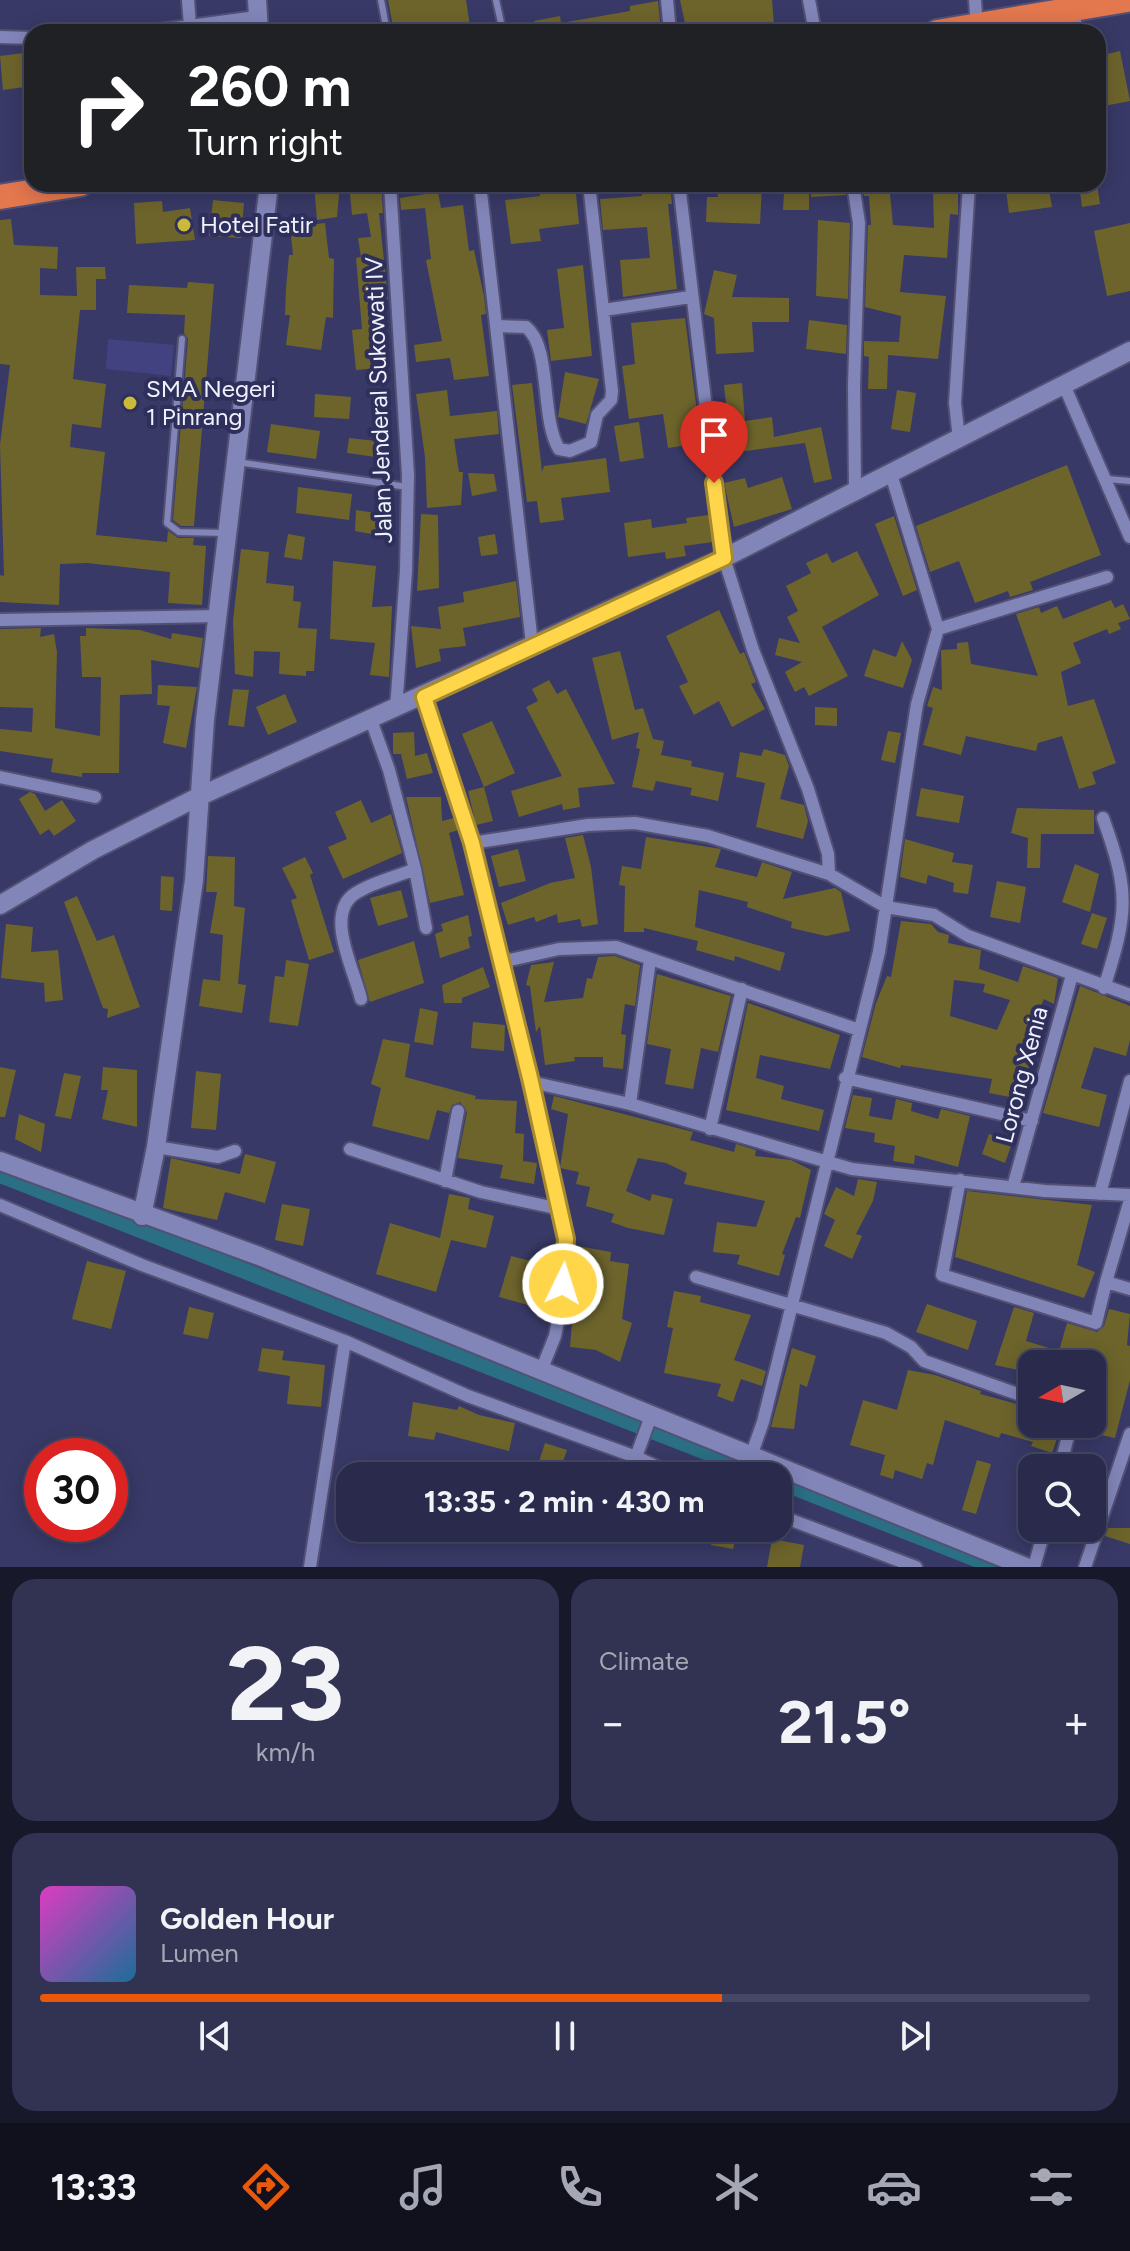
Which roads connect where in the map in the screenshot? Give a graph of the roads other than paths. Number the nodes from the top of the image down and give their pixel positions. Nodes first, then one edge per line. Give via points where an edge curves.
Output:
1 (188, 0) edge
2 (381, 0) edge
3 (496, 0) edge
4 (667, 0) edge
5 (809, 0) edge
6 (975, 0) edge
7 (1127, 0) edge
8 (1049, 6) edge
9 (258, 16) edge
10 (1075, 21) edge
11 (190, 24) edge
12 (204, 24) edge
13 (386, 24) edge
14 (501, 24) edge
15 (669, 24) edge
16 (814, 24) edge
17 (977, 24) edge
18 (990, 24) edge
19 (0, 37) edge
20 (24, 38) edge
21 (31, 192) edge
22 (268, 192) edge
23 (390, 192) edge
24 (481, 192) edge
25 (590, 192) edge
26 (680, 192) edge
27 (854, 192) edge
28 (968, 192) edge
29 (0, 197) edge
30 (690, 297) junction
31 (604, 310) junction
32 (497, 326) junction
33 (182, 339) dead end
34 (1130, 351) edge
35 (1064, 385) junction
36 (959, 439) junction
37 (236, 462) junction
38 (891, 474) junction
39 (1107, 479) junction
40 (1130, 481) edge
41 (408, 487) junction
42 (855, 492) junction
43 (229, 533) junction
44 (1130, 537) edge
45 (724, 558) junction
46 (1107, 577) dead end
47 (219, 616) junction
48 (0, 620) edge
49 (938, 629) junction
50 (532, 644) junction
51 (424, 697) junction
52 (396, 709) junction
53 (371, 720) junction
54 (0, 777) edge
55 (95, 797) dead end
56 (198, 797) junction
57 (1103, 818) dead end
58 (472, 843) junction
59 (415, 869) junction
60 (829, 874) junction
61 (0, 905) edge
62 (886, 907) junction
63 (426, 928) dead end
64 (650, 960) junction
65 (501, 962) junction
66 (1072, 975) junction
67 (1104, 988) junction
68 (742, 989) junction
69 (1130, 995) edge
70 (361, 999) dead end
71 (859, 1030) junction
72 (845, 1078) junction
73 (1130, 1081) edge
74 (531, 1082) junction
75 (630, 1104) junction
76 (458, 1111) dead end
77 (1032, 1121) junction
78 (710, 1129) junction
79 (156, 1147) junction
80 (350, 1149) dead end
81 (235, 1151) dead end
82 (0, 1161) edge
83 (825, 1163) junction
84 (960, 1180) junction
85 (445, 1181) junction
86 (1013, 1187) junction
87 (1100, 1194) junction
88 (1130, 1197) edge
89 (0, 1205) edge
90 (560, 1209) junction
91 (142, 1216) junction
92 (696, 1277) dead end
93 (1106, 1282) junction
94 (1130, 1289) edge
95 (792, 1306) junction
96 (345, 1341) junction
97 (541, 1371) junction
98 (1018, 1394) edge
99 (650, 1419) junction
100 (1130, 1434) edge
101 (637, 1453) junction
102 (751, 1456) junction
103 (653, 1462) edge
104 (792, 1520) edge
105 (1041, 1542) edge
106 (310, 1567) edge
107 (916, 1567) edge
108 (1026, 1567) edge
109 (1034, 1567) edge
110 (1085, 1567) edge

1 - 11 street
2 - 13 lane
3 - 14 lane
4 - 15 street
5 - 16 street
6 - 17 street
7 - 10 highway
8 - 10 highway
8 - 18 highway
9 - 12 street
19 - 20 street
21 - 29 highway
22 - 37 street
23 - 41 street, Jalan Jenderal Sukowati IV
24 - 32 street
25 - 31 street
26 - 30 street
27 - 42 street via 859,223
28 - 36 street via 957,373
30 - 31 street
30 - 45 street
31 - 32 street via 611,400 597,415 591,442 570,451 559,449 548,425 538,343 532,332
32 - 50 street
33 - 43 lane via 167,523 179,532
34 - 35 street
35 - 36 street
35 - 39 street
36 - 38 street
37 - 41 lane
37 - 43 street
38 - 42 street
38 - 49 street
39 - 40 lane
39 - 44 street
41 - 52 street, Jalan Jenderal Sukowati IV
42 - 45 street
43 - 47 street
45 - 50 street
45 - 60 street via 753,650 808,789
46 - 49 street
47 - 48 street
47 - 56 street
49 - 62 street via 917,704
50 - 51 street
51 - 52 street
51 - 58 street
52 - 53 street
53 - 56 street
53 - 59 street
54 - 55 street
56 - 61 street
56 - 79 street via 194,880
57 - 67 street via 1123,875 1124,901
58 - 60 street via 635,823 708,836
58 - 65 street
59 - 63 street
59 - 70 street via 355,893 345,905 341,924
60 - 62 street
62 - 66 street via 934,915 968,936
62 - 71 street
64 - 65 street via 607,946 559,949
64 - 68 street
64 - 75 street
65 - 74 street
66 - 67 street
66 - 77 street, Lorong Xenia
67 - 69 street
68 - 71 street
68 - 78 street
71 - 72 street
72 - 77 street
72 - 83 street
73 - 87 street
74 - 75 street
74 - 90 street
75 - 78 street
76 - 85 street
77 - 86 street, Lorong Xenia
78 - 83 street
79 - 81 street via 218,1157
79 - 91 street
80 - 85 street
82 - 91 street
83 - 84 street
83 - 95 street
84 - 86 street
84 - 93 street via 942,1275 1096,1323
85 - 90 street
86 - 87 street
87 - 88 street
88 - 93 street
89 - 96 street
90 - 97 street via 567,1253 555,1336
91 - 97 street via 259,1256
92 - 95 street
93 - 94 street
95 - 98 street via 886,1333 924,1361
95 - 102 street
96 - 101 street via 468,1396
96 - 106 street
97 - 99 street
99 - 101 street
99 - 102 street
100 - 110 street
101 - 103 street
102 - 108 street
104 - 107 street
105 - 109 street

